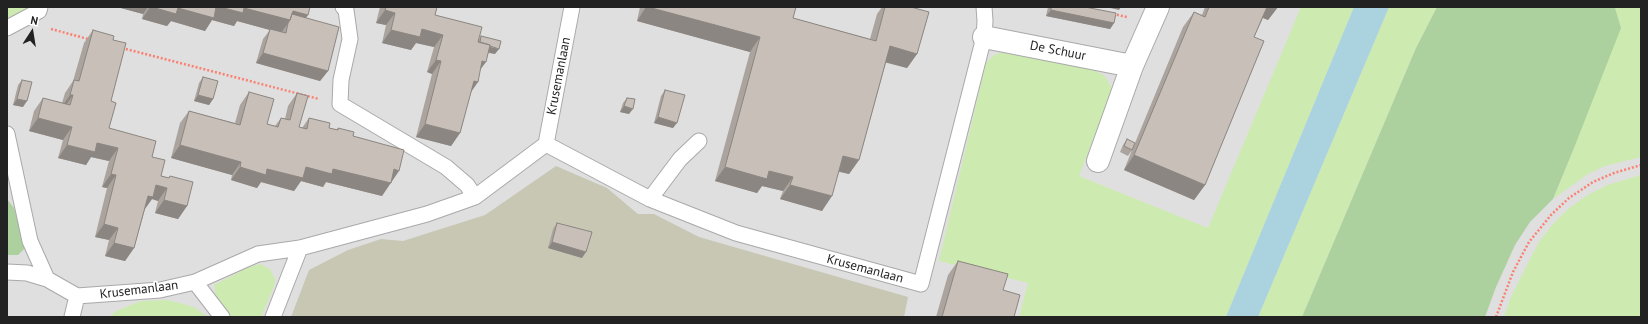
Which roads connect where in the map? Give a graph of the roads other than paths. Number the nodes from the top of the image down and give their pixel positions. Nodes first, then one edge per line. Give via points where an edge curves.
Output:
1 (40, 7) edge
2 (344, 7) edge
3 (572, 7) edge
4 (984, 7) edge
5 (1155, 14) edge
6 (13, 24) edge
7 (984, 36) junction
8 (1132, 66) junction
9 (7, 134) edge
10 (699, 141) dead end
11 (546, 144) junction
12 (1098, 161) dead end
13 (476, 197) junction
14 (650, 199) junction
15 (300, 248) junction
16 (7, 272) edge
17 (47, 279) junction
18 (195, 282) junction
19 (77, 296) junction
20 (72, 317) edge
21 (222, 317) edge
22 (273, 317) edge

1 - 6 lane via 39,11
2 - 13 lane via 350,40 341,80 340,104 446,167 467,185
3 - 11 lane, Krusemanlaan
4 - 7 lane, Krusemanlaan
5 - 8 street
7 - 8 street, De Schuur
7 - 14 lane, Krusemanlaan via 921,284 736,233
8 - 12 street
9 - 17 lane via 30,241
10 - 14 lane via 680,159
11 - 13 lane, Krusemanlaan
11 - 14 lane, Krusemanlaan
13 - 15 lane, Krusemanlaan via 427,214
15 - 18 lane, Krusemanlaan via 258,254
15 - 22 lane
16 - 17 lane via 27,273
17 - 19 lane
18 - 19 lane, Krusemanlaan via 160,290
18 - 21 lane
19 - 20 lane

